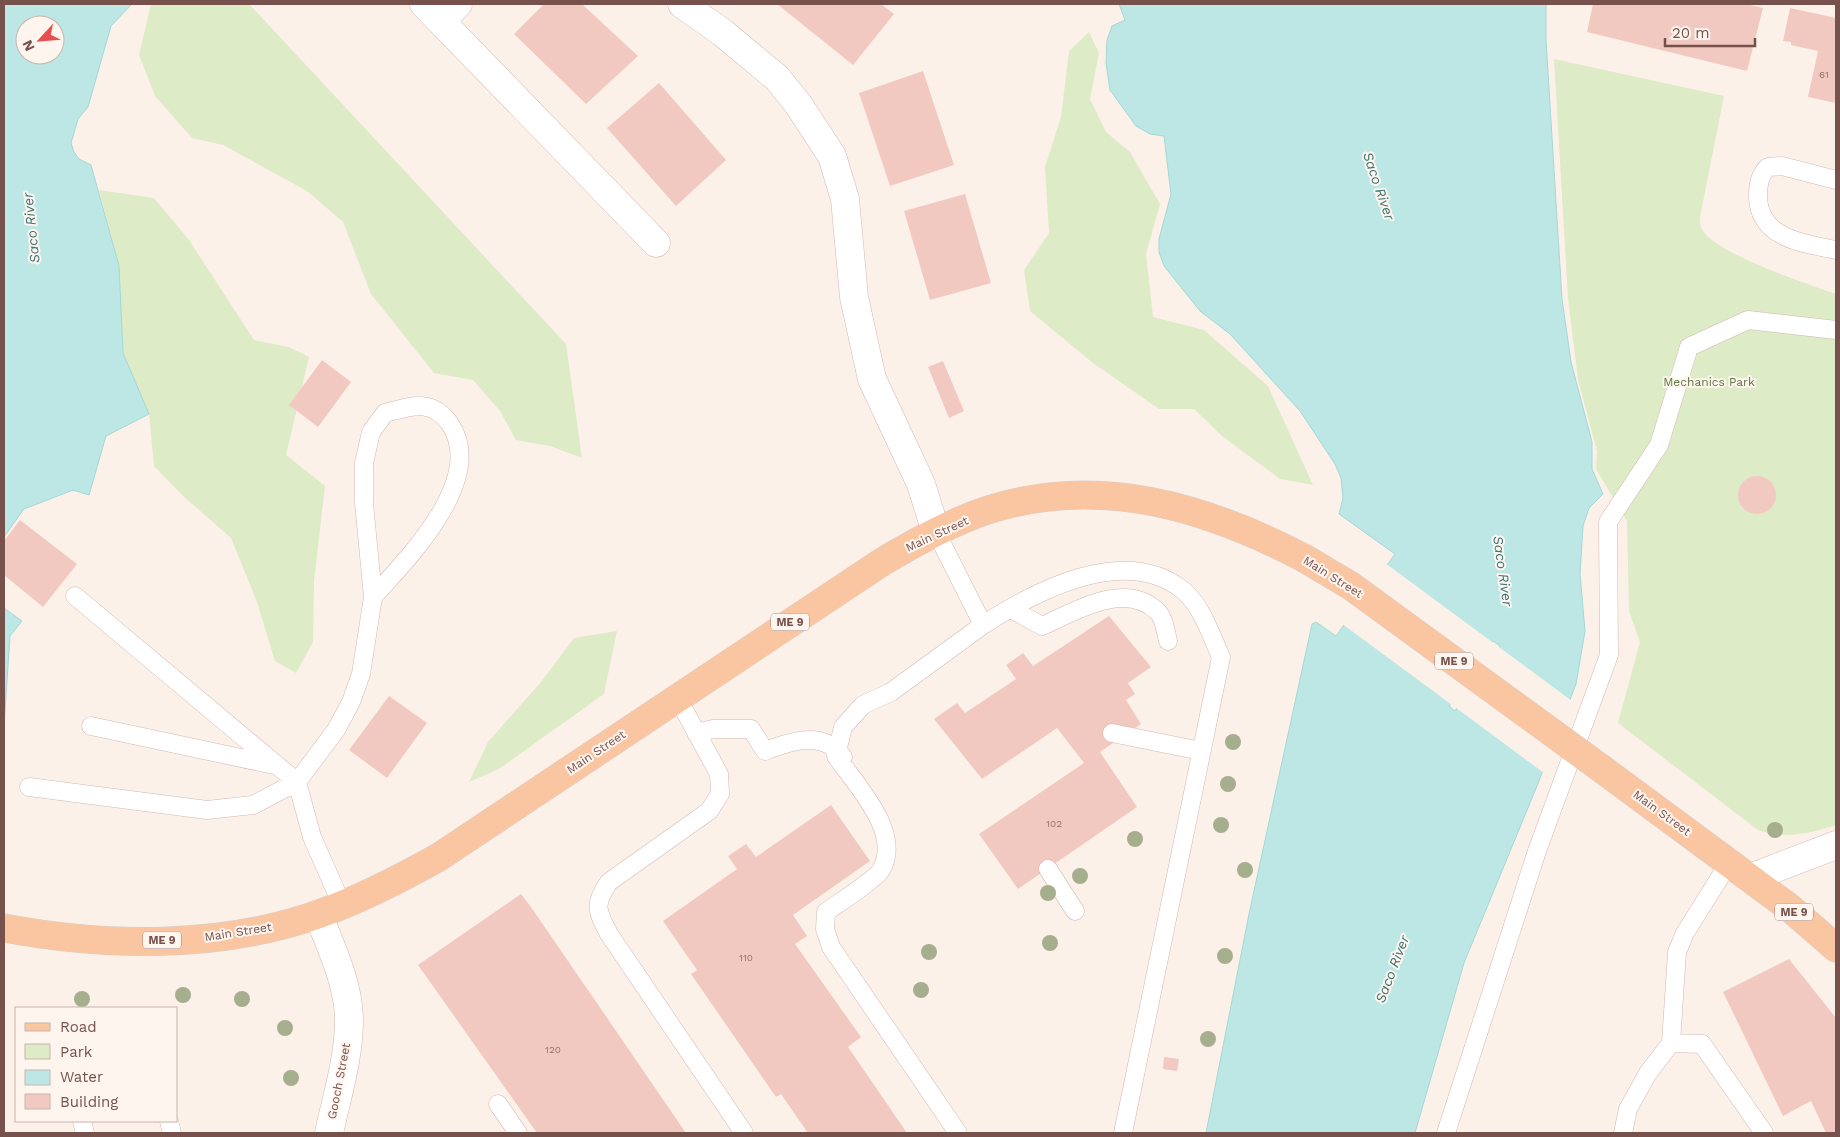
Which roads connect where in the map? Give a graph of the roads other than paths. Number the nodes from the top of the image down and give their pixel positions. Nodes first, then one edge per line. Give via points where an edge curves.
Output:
1 (682, 4) edge
2 (441, 9) edge
3 (1836, 180) edge
4 (656, 243) dead end
5 (1836, 250) edge
6 (1836, 330) edge
7 (936, 532) junction
8 (76, 596) dead end
9 (373, 597) junction
10 (1011, 609) junction
11 (983, 626) junction
12 (1168, 641) dead end
13 (677, 697) junction
14 (91, 726) dead end
15 (696, 732) junction
16 (1112, 733) dead end
17 (1201, 751) junction
18 (277, 766) junction
19 (297, 782) junction
20 (29, 786) dead end
21 (1836, 846) edge
22 (1048, 869) dead end
23 (1739, 870) junction
24 (330, 910) junction
25 (1075, 911) dead end
26 (4, 928) edge
27 (1836, 948) edge
28 (1671, 1043) junction
29 (498, 1104) dead end
30 (329, 1133) edge
31 (518, 1133) edge
32 (744, 1133) edge
33 (947, 1133) edge
34 (958, 1133) edge
35 (1123, 1133) edge
36 (1446, 1133) edge
37 (1623, 1133) edge
38 (1764, 1133) edge

1 - 7 street via 777,78 832,156 845,198 854,297 872,379 921,484
2 - 4 street
3 - 5 lane via 1782,166 1768,167 1761,175 1758,196 1767,222 1780,235 1792,241
6 - 36 lane via 1748,320 1689,347 1660,445 1608,522 1609,655 1537,851
7 - 11 lane
7 - 13 main road, Main Street / ME 9 via 882,562
7 - 23 main road, Main Street / ME 9, bridge via 991,510 1036,500 1110,496 1145,499 1203,513 1263,538 1351,586
8 - 18 lane
9 - 9 lane via 364,503 364,463 371,432 385,413 425,405 443,414 457,434 460,467 445,506 411,554
9 - 19 lane via 366,648 351,702 336,730
10 - 11 lane
10 - 12 lane via 1042,626 1104,599 1139,599 1160,613
10 - 17 lane via 1063,583 1104,572 1135,570 1164,578 1185,592 1204,619 1221,657
11 - 34 lane via 891,692 863,704 843,727 836,756 882,824 888,848 881,871 826,912 825,929 831,947
13 - 15 lane
13 - 24 main road, Main Street / ME 9 via 439,856 394,882
14 - 18 lane
15 - 32 lane via 719,774 720,794 715,804 609,882 598,898 599,913 620,951
15 - 33 lane via 750,729 765,751 791,741 806,740 832,746 847,762 892,830 894,843 890,857 820,914 821,940
16 - 17 lane
17 - 35 lane
18 - 19 lane
19 - 20 lane via 253,805 207,810
19 - 24 lane
21 - 23 street
22 - 25 lane
23 - 27 main road, Main Street / ME 9
23 - 28 lane via 1684,933 1677,952
24 - 26 main road, Main Street / ME 9 via 278,925 200,938 77,938
24 - 30 street, Gooch Street via 333,950 349,1019 346,1055
28 - 37 lane via 1648,1073 1628,1109
28 - 38 lane via 1702,1044
29 - 31 lane

